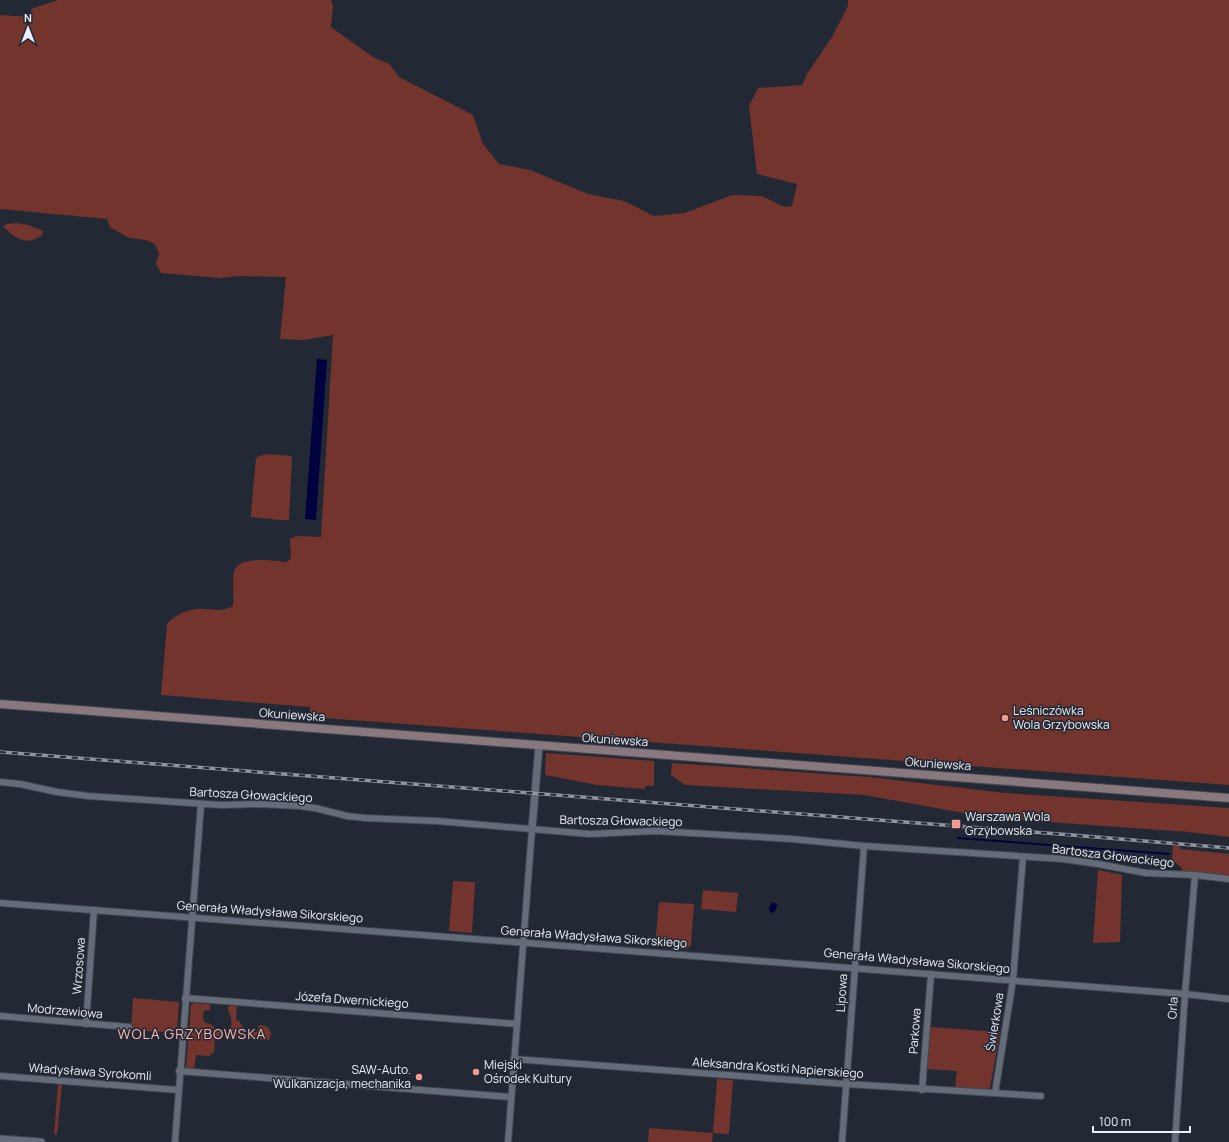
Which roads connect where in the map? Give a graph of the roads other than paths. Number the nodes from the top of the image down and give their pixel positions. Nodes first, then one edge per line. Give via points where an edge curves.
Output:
1 (0, 704) edge
2 (538, 746) junction
3 (0, 782) edge
4 (1229, 798) edge
5 (201, 804) junction
6 (532, 829) junction
7 (864, 846) junction
8 (1022, 857) junction
9 (1195, 875) junction
10 (1229, 879) edge
11 (0, 903) edge
12 (94, 910) junction
13 (192, 917) junction
14 (523, 943) junction
15 (855, 967) junction
16 (931, 974) junction
17 (1013, 980) junction
18 (1185, 994) junction
19 (185, 998) junction
20 (1229, 999) edge
21 (0, 1016) edge
22 (86, 1024) junction
23 (517, 1024) junction
24 (129, 1027) dead end
25 (514, 1059) junction
26 (179, 1071) junction
27 (0, 1076) edge
28 (846, 1084) junction
29 (178, 1090) junction
30 (922, 1090) junction
31 (995, 1093) junction
32 (1041, 1096) dead end
33 (511, 1097) junction
34 (0, 1139) edge
35 (41, 1142) edge
36 (175, 1142) edge
37 (508, 1142) edge
38 (842, 1142) edge
39 (1175, 1142) edge

1 - 2 main road, Okuniewska
2 - 4 main road, Okuniewska
2 - 6 street
3 - 5 street, Bartosza Głowackiego via 72,794
5 - 6 street, Bartosza Głowackiego via 300,806 365,818
5 - 13 street
6 - 7 street, Bartosza Głowackiego via 590,834 683,832
6 - 14 street
7 - 8 street, Bartosza Głowackiego
7 - 15 street, Lipowa
8 - 9 street, Bartosza Głowackiego via 1079,861 1161,874
8 - 17 street, Świerkowa
9 - 10 street, Bartosza Głowackiego
9 - 18 street, Orla
11 - 12 street, Generała Władysława Sikorskiego
12 - 13 street, Generała Władysława Sikorskiego
12 - 22 street, Wrzosowa
13 - 14 street, Generała Władysława Sikorskiego
13 - 19 street
14 - 15 street, Generała Władysława Sikorskiego
14 - 23 street
15 - 16 street, Generała Władysława Sikorskiego
15 - 28 street, Lipowa
16 - 17 street, Generała Władysława Sikorskiego
16 - 30 street, Parkowa
17 - 18 street, Generała Władysława Sikorskiego
17 - 31 street, Świerkowa
18 - 20 street, Generała Władysława Sikorskiego
18 - 39 street, Orla
19 - 23 street, Józefa Dwernickiego
19 - 26 street
21 - 22 street, Modrzewiowa
22 - 24 street, Modrzewiowa
23 - 25 street
25 - 28 street, Aleksandra Kostki Napierskiego
25 - 33 street
26 - 29 street
26 - 33 street
27 - 29 street, Władysława Syrokomli
28 - 30 street, Aleksandra Kostki Napierskiego
28 - 38 street, Lipowa
29 - 36 street
30 - 31 street, Aleksandra Kostki Napierskiego
31 - 32 street, Aleksandra Kostki Napierskiego
33 - 37 street
34 - 35 street

